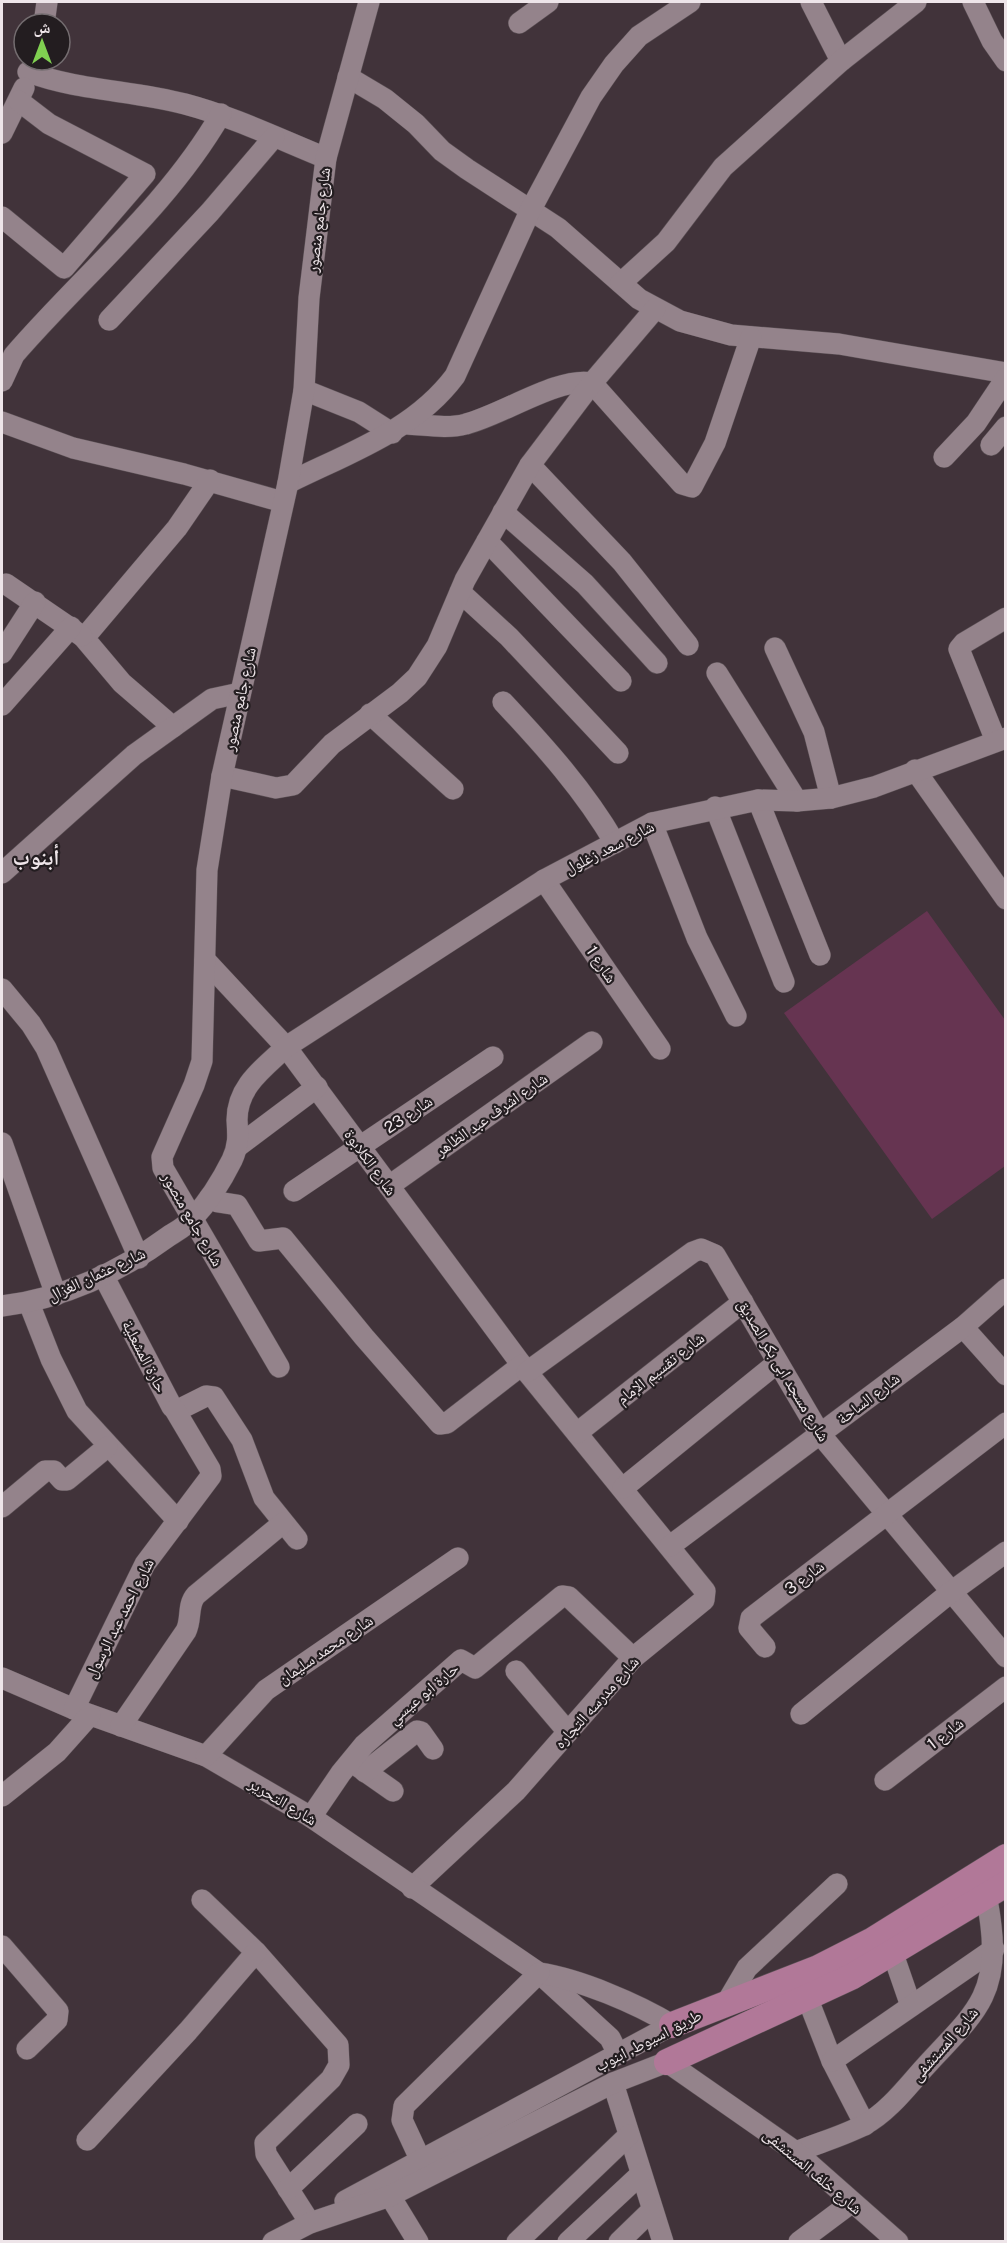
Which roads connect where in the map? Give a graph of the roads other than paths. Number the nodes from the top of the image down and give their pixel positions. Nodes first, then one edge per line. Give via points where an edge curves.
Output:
1 (369, 2) edge
2 (548, 2) edge
3 (690, 2) edge
4 (811, 2) edge
5 (916, 2) edge
6 (973, 2) edge
7 (662, 9) edge
8 (519, 23) dead end
9 (841, 61) junction
10 (1005, 61) edge
11 (28, 72) edge
12 (43, 72) edge
13 (348, 76) junction
14 (19, 101) junction
15 (221, 114) junction
16 (2, 133) edge
17 (274, 138) junction
18 (326, 158) junction
19 (530, 211) junction
20 (2, 217) edge
21 (621, 283) junction
22 (655, 309) junction
23 (109, 320) dead end
24 (752, 337) junction
25 (1005, 376) edge
26 (2, 381) edge
27 (592, 383) junction
28 (304, 390) junction
29 (2, 422) edge
30 (1005, 427) edge
31 (399, 428) junction
32 (991, 445) dead end
33 (944, 457) dead end
34 (530, 465) junction
35 (210, 480) junction
36 (286, 493) junction
37 (503, 512) junction
38 (486, 541) junction
39 (3, 585) edge
40 (460, 592) junction
41 (35, 602) junction
42 (1005, 618) edge
43 (77, 632) junction
44 (688, 645) dead end
45 (775, 648) dead end
46 (2, 653) edge
47 (657, 663) dead end
48 (717, 673) dead end
49 (621, 681) dead end
50 (240, 693) junction
51 (503, 702) dead end
52 (2, 705) edge
53 (370, 714) junction
54 (173, 728) junction
55 (1001, 739) edge
56 (618, 753) dead end
57 (915, 770) junction
58 (222, 776) junction
59 (453, 789) dead end
60 (831, 798) junction
61 (758, 800) junction
62 (797, 801) junction
63 (715, 807) junction
64 (652, 823) junction
65 (615, 843) junction
66 (2, 873) edge
67 (544, 880) junction
68 (1005, 899) edge
69 (820, 956) dead end
70 (205, 960) junction
71 (784, 982) dead end
72 (2, 989) edge
73 (736, 1016) dead end
74 (592, 1042) dead end
75 (286, 1047) junction
76 (660, 1049) dead end
77 (493, 1057) dead end
78 (317, 1087) junction
79 (2, 1143) edge
80 (360, 1146) junction
81 (237, 1147) junction
82 (390, 1186) junction
83 (294, 1191) dead end
84 (210, 1197) junction
85 (193, 1219) junction
86 (139, 1258) junction
87 (103, 1275) junction
88 (1005, 1289) edge
89 (56, 1295) junction
90 (743, 1302) junction
91 (30, 1303) junction
92 (2, 1305) edge
93 (963, 1327) junction
94 (777, 1363) junction
95 (279, 1367) dead end
96 (525, 1369) junction
97 (1005, 1375) edge
98 (174, 1410) junction
99 (1005, 1423) edge
100 (577, 1433) junction
101 (820, 1434) junction
102 (107, 1447) junction
103 (623, 1488) junction
104 (2, 1507) edge
105 (885, 1516) junction
106 (177, 1521) junction
107 (670, 1546) junction
108 (1005, 1552) edge
109 (458, 1558) dead end
110 (951, 1592) junction
111 (765, 1647) dead end
112 (1005, 1657) edge
113 (633, 1658) junction
114 (516, 1671) dead end
115 (2, 1678) edge
116 (1005, 1687) edge
117 (82, 1712) junction
118 (801, 1714) dead end
119 (121, 1726) junction
120 (568, 1732) junction
121 (433, 1749) dead end
122 (206, 1756) junction
123 (358, 1766) junction
124 (885, 1780) dead end
125 (393, 1791) dead end
126 (2, 1796) edge
127 (311, 1817) junction
128 (1005, 1857) edge
129 (837, 1884) dead end
130 (989, 1885) edge
131 (412, 1888) junction
132 (202, 1900) dead end
133 (2, 1946) edge
134 (994, 1949) junction
135 (256, 1952) junction
136 (892, 1954) junction
137 (539, 1973) junction
138 (807, 1997) junction
139 (727, 2002) junction
140 (911, 2006) junction
141 (672, 2025) junction
142 (27, 2049) dead end
143 (618, 2054) junction
144 (832, 2061) junction
145 (667, 2062) junction
146 (613, 2083) junction
147 (357, 2124) dead end
148 (865, 2125) junction
149 (629, 2134) junction
150 (87, 2140) dead end
151 (795, 2152) junction
152 (421, 2161) junction
153 (641, 2174) junction
154 (288, 2189) junction
155 (390, 2196) junction
156 (851, 2203) junction
157 (652, 2210) junction
158 (318, 2220) junction
159 (894, 2240) edge
160 (273, 2241) edge
161 (417, 2241) edge
162 (517, 2241) edge
163 (568, 2241) edge
164 (619, 2241) edge
165 (663, 2241) edge
166 (799, 2241) edge

1 - 13 street, شارع جامع منصور
2 - 8 street
3 - 7 street
4 - 9 street
5 - 9 street
6 - 10 street
7 - 19 street via 591,97
9 - 21 street via 723,167 666,242
11 - 14 street
12 - 15 street via 73,86 145,95
13 - 18 street, شارع جامع منصور
13 - 19 street via 385,99 458,163
14 - 16 street
14 - 20 street via 49,124 145,174 64,268
15 - 17 street
15 - 26 street via 173,183 21,347 9,362
17 - 18 street
17 - 23 street
18 - 28 street, شارع جامع منصور via 310,286
19 - 21 street via 558,228
19 - 31 street via 455,376 442,393
21 - 22 street
22 - 24 street via 680,321
22 - 27 street
24 - 25 street via 839,344
24 - 27 street via 715,443 692,487 682,484
25 - 33 street via 976,423
27 - 31 street via 566,384 465,425
27 - 34 street
28 - 31 street
28 - 36 street, شارع جامع منصور
29 - 35 street via 72,448
30 - 32 street
31 - 36 street
34 - 37 street
34 - 44 street via 622,562
35 - 36 street
35 - 43 street via 177,528
36 - 50 street, شارع جامع منصور
37 - 38 street
37 - 47 street via 585,584
38 - 40 street
38 - 49 street
39 - 41 street
40 - 53 street via 437,646 417,677
40 - 56 street via 509,637
41 - 43 street
41 - 46 street
42 - 55 street via 959,650
43 - 52 street
43 - 54 street via 122,683
45 - 60 street via 814,732
48 - 62 street
50 - 54 street via 212,699
50 - 58 street, شارع جامع منصور
51 - 65 street via 590,800
53 - 58 street via 332,744 293,784 276,788
53 - 59 street
54 - 66 street via 134,755
55 - 57 street, شارع سعد زغلول
57 - 60 street, شارع سعد زغلول via 874,787
57 - 68 street
58 - 70 street, شارع جامع منصور via 207,870
60 - 62 street, شارع سعد زغلول
61 - 62 street, شارع سعد زغلول
61 - 63 street, شارع سعد زغلول
61 - 69 street
63 - 64 street, شارع سعد زغلول
63 - 71 street
64 - 65 street, شارع سعد زغلول
64 - 73 street via 698,938
65 - 67 street, شارع سعد زغلول
67 - 75 street, شارع سعد زغلول
67 - 76 street, شارع 1
70 - 75 street, شارع الكلابوة
70 - 85 street, شارع جامع منصور via 202,1061 162,1162
72 - 86 street via 46,1048
74 - 82 street, شارع اشرف عبد الظاهر
75 - 78 street, شارع الكلابوة
75 - 81 street, شارع عثمان الغزال via 243,1092 238,1106
77 - 80 street, شارع 23
78 - 80 street, شارع الكلابوة
78 - 81 street
79 - 89 street
80 - 82 street, شارع الكلابوة
80 - 83 street, شارع 23
81 - 84 street, شارع عثمان الغزال
82 - 96 street, شارع الكلابوة
84 - 85 street, شارع عثمان الغزال
84 - 96 street via 237,1205 259,1241 283,1238 440,1424 447,1424
85 - 86 street, شارع عثمان الغزال
85 - 95 street, شارع جامع منصور
86 - 87 street, شارع عثمان الغزال
87 - 89 street, شارع عثمان الغزال
87 - 98 street, حارة المشعلية
88 - 93 street, شارع الساحة
89 - 91 street, شارع عثمان الغزال
90 - 94 street, شارع مسجد ابى بكر الصديق
90 - 96 street, شارع مسجد ابى بكر الصديق via 715,1255 701,1250 693,1252
90 - 100 street, شارع تقسيم الإمام
91 - 92 street, شارع عثمان الغزال
91 - 102 street via 51,1359 77,1411
93 - 97 street
93 - 101 street, شارع الساحة
94 - 101 street, شارع مسجد ابى بكر الصديق
94 - 103 street
96 - 100 street, شارع مدرسه التجاره
98 - 106 street, شارع احمد عبد الرسول via 211,1473
98 - 119 street, حارة المشعلية via 209,1395 214,1397 242,1440 264,1498 290,1531 196,1595 186,1631
99 - 105 street, شارع 3
100 - 103 street, شارع مدرسه التجاره
101 - 105 street, شارع مسجد ابى بكر الصديق
101 - 107 street, شارع الساحة
102 - 104 street via 67,1480 54,1471 45,1471
102 - 106 street
103 - 107 street, شارع مدرسه التجاره
105 - 110 street, شارع مسجد ابى بكر الصديق
105 - 111 street, شارع 3 via 751,1618 750,1628
106 - 117 street, شارع احمد عبد الرسول via 145,1564
107 - 113 street, شارع مدرسه التجاره via 704,1587 704,1600
108 - 110 street
109 - 122 street, شارع محمد سليمان via 266,1690
110 - 112 street, شارع مسجد ابى بكر الصديق
110 - 118 street
113 - 120 street, شارع مدرسه التجاره
113 - 123 street, حارة ابو عيسي via 569,1597 562,1596 475,1668 466,1661 460,1662 379,1730
114 - 120 street
115 - 117 street, شارع التحرير
116 - 124 street, شارع 1
117 - 119 street, شارع التحرير
117 - 126 street, شارع احمد عبد الرسول via 57,1752
119 - 122 street, شارع التحرير
120 - 131 street, شارع مدرسه التجاره via 516,1791
121 - 123 street via 417,1731
122 - 127 street, شارع التحرير
123 - 125 street
123 - 127 street, حارة ابو عيسي
127 - 131 street, شارع التحرير
128 - 130 main road, طريق اسيوط, ابنوب
129 - 139 street via 747,1968
130 - 134 street, شارع المستشفى
130 - 136 main road, طريق اسيوط, ابنوب
130 - 139 main road, طريق اسيوط, ابنوب via 818,1968
131 - 137 street, شارع التحرير
132 - 135 street
133 - 142 street via 58,2011 57,2020
134 - 140 street
134 - 148 street, شارع المستشفى via 989,1983 972,2015 891,2105
135 - 150 street
135 - 154 street via 331,2034 340,2054 331,2079 265,2143 266,2154
136 - 138 main road, طريق اسيوط, ابنوب
136 - 140 street
137 - 141 street, شارع التحرير via 649,2011
137 - 143 street, شارع التحرير via 610,2038
137 - 152 street via 404,2106 402,2120
138 - 144 street
138 - 145 main road, طريق اسيوط, ابنوب
139 - 141 main road, طريق اسيوط, ابنوب
140 - 144 street
141 - 143 street, طريق اسيوط, ابنوب
143 - 152 street, طريق اسيوط, ابنوب
144 - 148 street
145 - 146 street, طريق اسيوط, ابنوب
145 - 151 street, شارع خلف المستشفى
146 - 149 street
146 - 155 street, طريق اسيوط, ابنوب
147 - 154 street
148 - 151 street, شارع المستشفى
149 - 153 street
149 - 162 street
151 - 156 street, شارع خلف المستشفى
152 - 158 street, طريق اسيوط, ابنوب via 341,2203
153 - 157 street
153 - 163 street
154 - 158 street
155 - 158 street, طريق اسيوط, ابنوب
155 - 161 street
156 - 159 street, شارع خلف المستشفى
156 - 166 street
157 - 164 street
157 - 165 street
158 - 160 street, طريق اسيوط, ابنوب

